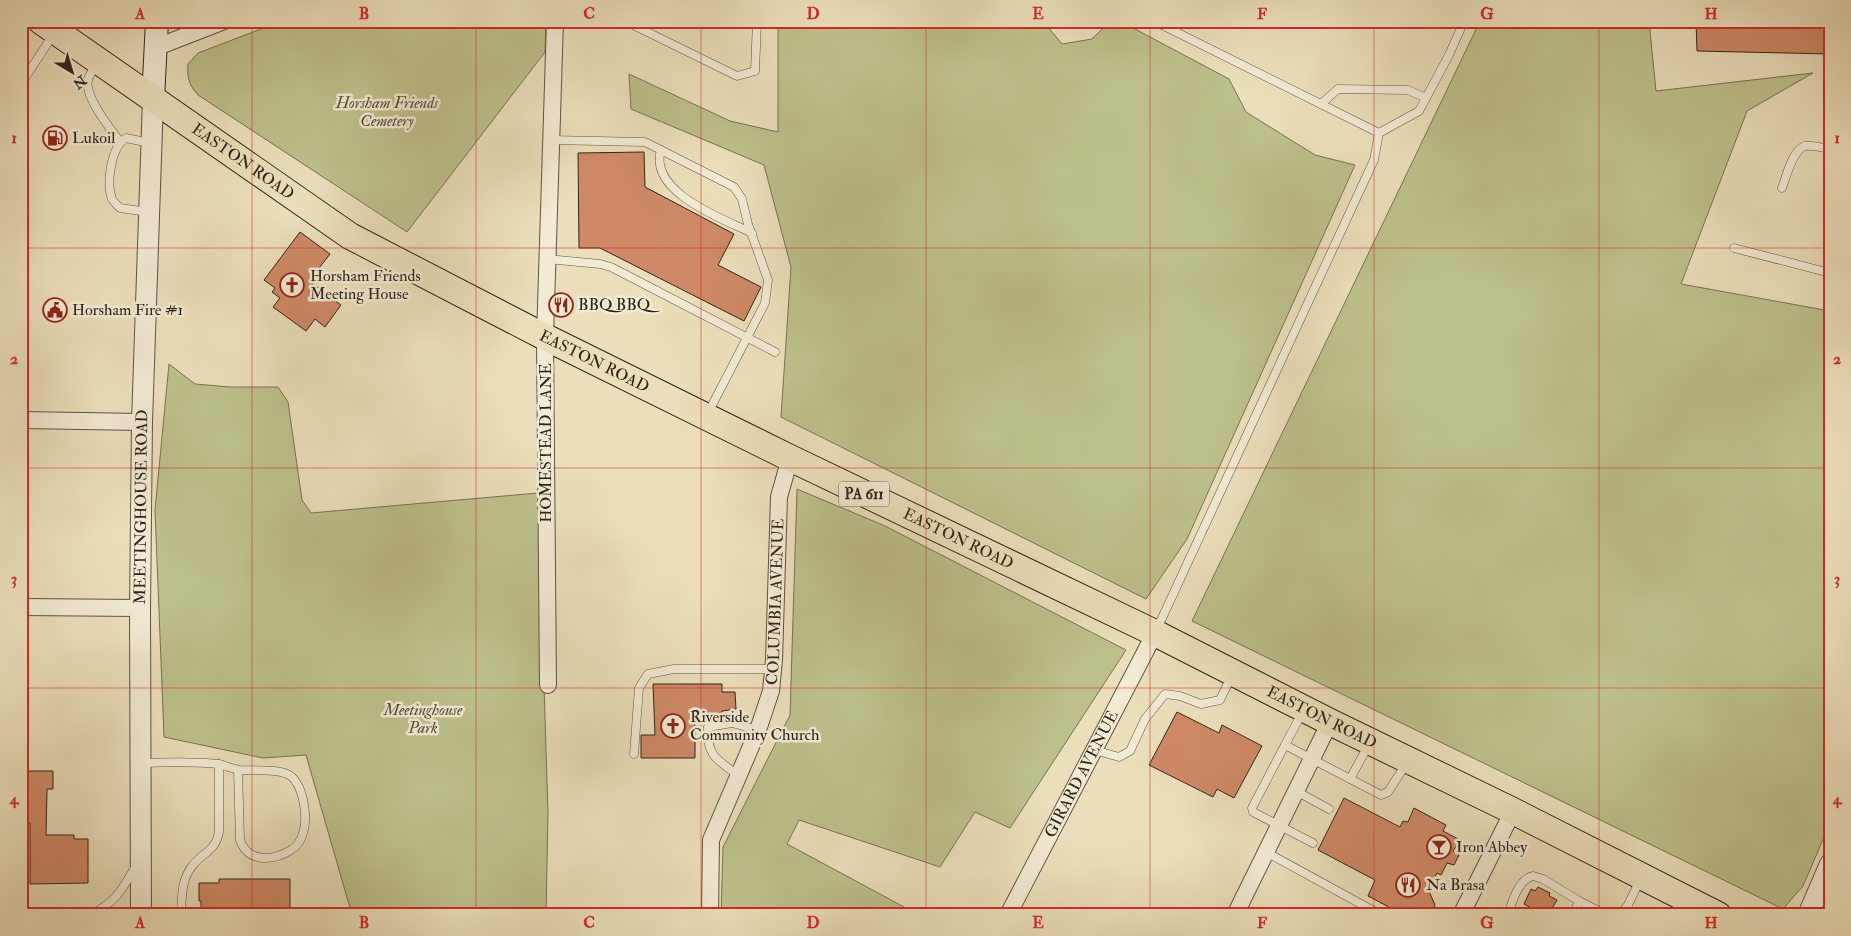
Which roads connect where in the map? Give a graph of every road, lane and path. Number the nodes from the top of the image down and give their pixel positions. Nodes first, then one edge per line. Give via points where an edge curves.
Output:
1 (157, 21) edge
2 (224, 21) edge
3 (555, 21) edge
4 (625, 21) edge
5 (757, 21) edge
6 (1464, 21) edge
7 (1158, 22) edge
8 (58, 28) edge
9 (157, 47) junction
10 (98, 62) junction
11 (21, 84) edge
12 (1426, 98) junction
13 (153, 99) junction
14 (1321, 104) junction
15 (1379, 132) junction
16 (551, 140) junction
17 (120, 142) junction
18 (152, 143) junction
19 (1830, 149) edge
20 (661, 150) junction
21 (1782, 188) dead end
22 (149, 212) junction
23 (752, 233) junction
24 (1734, 248) dead end
25 (547, 259) junction
26 (1830, 273) edge
27 (545, 337) junction
28 (747, 338) junction
29 (775, 352) dead end
30 (706, 417) junction
31 (21, 420) edge
32 (142, 422) junction
33 (790, 458) junction
34 (21, 607) edge
35 (140, 608) junction
36 (1155, 633) junction
37 (773, 669) junction
38 (1233, 673) junction
39 (548, 685) dead end
40 (1304, 709) junction
41 (1330, 722) junction
42 (758, 730) junction
43 (1370, 742) junction
44 (1285, 746) junction
45 (1094, 750) junction
46 (634, 754) dead end
47 (1312, 759) junction
48 (1408, 760) junction
49 (141, 763) junction
50 (218, 764) junction
51 (238, 770) junction
52 (738, 775) junction
53 (1350, 779) junction
54 (1296, 792) junction
55 (1329, 809) dead end
56 (1513, 811) junction
57 (1279, 825) junction
58 (1313, 843) dead end
59 (1266, 852) junction
60 (140, 860) junction
61 (1830, 864) edge
62 (1642, 876) junction
63 (1579, 901) junction
64 (1365, 911) edge
65 (91, 915) edge
66 (141, 915) edge
67 (182, 915) edge
68 (710, 915) edge
69 (1008, 915) edge
70 (1235, 915) edge
71 (1381, 915) edge
72 (1461, 915) edge
73 (1509, 915) edge
74 (1573, 915) edge
75 (1607, 915) edge
76 (1620, 915) edge
77 (1718, 915) edge
78 (1808, 915) edge

1 - 9 main road
2 - 9 street
3 - 16 street, HOMESTEAD LANE
4 - 5 lane via 737,76 755,71
6 - 12 lane
7 - 14 lane
8 - 10 highway, EASTON ROAD / PA 611
8 - 11 lane
9 - 13 main road
10 - 13 highway, EASTON ROAD / PA 611
10 - 17 lane via 88,79 91,98
12 - 14 lane via 1408,90 1338,88
12 - 15 lane via 1419,111
13 - 18 street, MEETINGHOUSE ROAD
13 - 27 highway, EASTON ROAD / PA 611 via 350,236
14 - 15 lane
15 - 36 lane via 1374,160
16 - 20 lane via 645,142
16 - 25 street, HOMESTEAD LANE
17 - 18 lane via 126,138
17 - 22 lane via 112,164 112,200 120,208
18 - 22 street, MEETINGHOUSE ROAD
19 - 21 lane via 1807,146 1796,152
20 - 23 lane via 734,187 742,199
20 - 23 lane via 658,158 662,172 673,190 702,209
22 - 32 street, MEETINGHOUSE ROAD
23 - 28 lane via 768,280 765,303
24 - 26 lane
25 - 27 street, HOMESTEAD LANE
25 - 28 lane via 612,267
27 - 30 highway, EASTON ROAD / PA 611
27 - 39 street, HOMESTEAD LANE
28 - 29 lane
28 - 30 lane
30 - 33 highway, EASTON ROAD / PA 611
31 - 32 street
32 - 35 street, MEETINGHOUSE ROAD
33 - 36 highway, EASTON ROAD / PA 611
33 - 37 street, COLUMBIA AVENUE via 779,497
34 - 35 street
35 - 49 street, MEETINGHOUSE ROAD
36 - 38 highway, EASTON ROAD / PA 611
36 - 45 street, GIRARD AVENUE
37 - 42 street, COLUMBIA AVENUE via 771,691
37 - 46 lane via 674,669 648,674 639,688
38 - 40 highway, EASTON ROAD / PA 611
38 - 45 lane via 1220,700 1200,704 1165,694 1145,719 1130,751 1125,754 1119,757
40 - 41 highway, EASTON ROAD / PA 611
40 - 44 lane
41 - 43 highway, EASTON ROAD / PA 611
41 - 47 street
42 - 52 street, COLUMBIA AVENUE
42 - 52 lane via 732,723 708,727 707,742 715,758
43 - 48 highway, EASTON ROAD / PA 611
43 - 53 lane
44 - 47 lane
44 - 57 lane via 1252,808 1253,812
45 - 69 street, GIRARD AVENUE
47 - 53 lane
47 - 54 street
48 - 53 lane via 1388,792 1381,795
48 - 56 highway, EASTON ROAD / PA 611
49 - 50 lane
49 - 60 street, MEETINGHOUSE ROAD
50 - 51 lane
50 - 67 lane via 220,832 209,852 192,866 184,883
51 - 51 lane via 278,772 292,778 302,793 305,814 304,830 297,846 266,858 250,854 243,848
52 - 68 street, COLUMBIA AVENUE via 711,840
54 - 55 lane
54 - 57 street
56 - 62 highway, EASTON ROAD / PA 611
56 - 72 street
57 - 58 lane
57 - 59 street
59 - 64 lane
59 - 70 street
60 - 65 lane via 121,893 108,906
60 - 66 street, MEETINGHOUSE ROAD
61 - 78 street
62 - 76 lane
62 - 77 highway, EASTON ROAD / PA 611
63 - 73 lane via 1533,876 1524,880
63 - 74 lane
63 - 75 lane
64 - 71 lane

